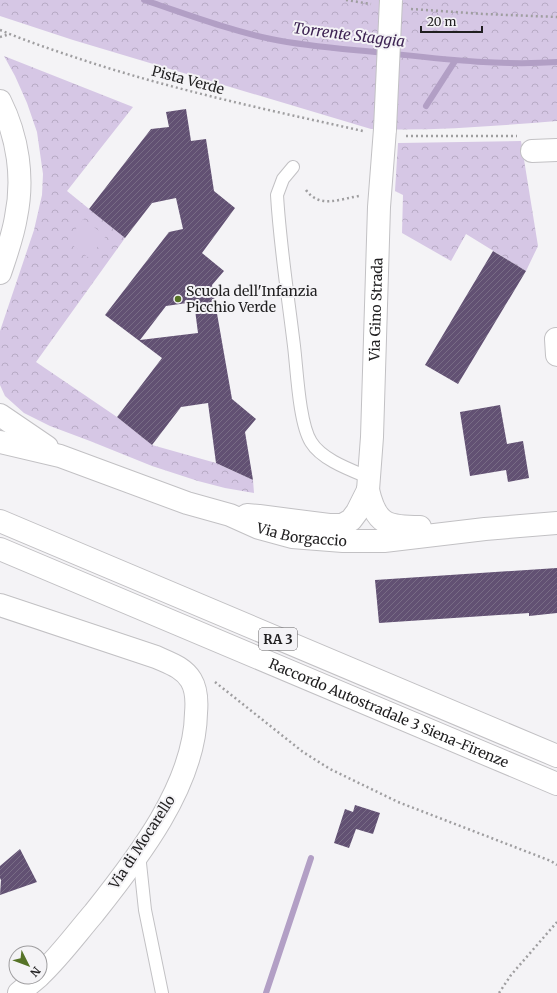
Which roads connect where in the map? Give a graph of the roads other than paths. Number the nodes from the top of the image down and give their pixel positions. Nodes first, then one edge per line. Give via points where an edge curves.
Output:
1 (391, 4) edge
2 (0, 102) edge
3 (526, 144) road end
4 (557, 150) edge
5 (293, 167) dead end
6 (0, 273) edge
7 (557, 339) edge
8 (557, 356) edge
9 (0, 415) edge
10 (0, 442) edge
11 (60, 456) junction
12 (369, 484) junction
13 (230, 515) junction
14 (0, 521) edge
15 (557, 523) edge
16 (485, 529) junction
17 (0, 549) edge
18 (0, 605) edge
19 (557, 756) edge
20 (557, 784) edge
21 (139, 852) junction
22 (48, 966) edge
23 (28, 985) edge
24 (19, 993) edge
25 (162, 993) edge

1 - 12 main road, Via Gino Strada, bridge via 380,192
2 - 6 main road via 13,134 19,164 16,218
3 - 4 main road
5 - 12 lane via 283,179 277,196 299,391 306,427 311,442 324,455 348,468
7 - 8 main road
9 - 11 main road, Via Borgaccio
10 - 11 main road, Via Borgaccio
11 - 13 main road, Via Borgaccio
12 - 13 main road via 357,512 351,520 342,524 329,525
12 - 16 main road via 374,509 388,525
13 - 16 main road, Via Borgaccio via 272,533 330,541 402,540
14 - 19 main road, Raccordo Autostradale 3 Siena-Firenze / RA 3
15 - 16 main road, Via Borgaccio
17 - 20 main road, Raccordo Autostradale 3 Siena-Firenze / RA 3
18 - 21 main road, Via di Mocarello via 156,657 177,666 191,681 196,698 196,720 191,748 172,798
21 - 22 main road, Via di Mocarello via 80,930
21 - 25 lane via 145,910
23 - 24 main road

